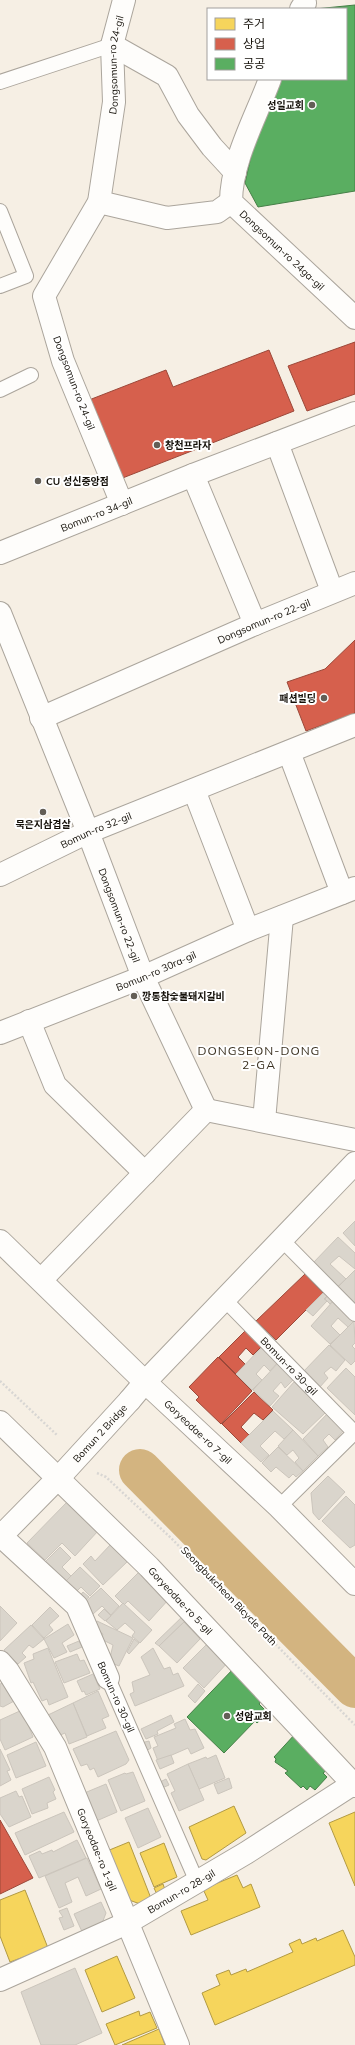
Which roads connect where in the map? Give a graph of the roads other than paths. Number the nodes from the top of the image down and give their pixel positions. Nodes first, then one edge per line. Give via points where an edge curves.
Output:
1 (124, 0) edge
2 (112, 45) junction
3 (270, 80) edge
4 (0, 82) edge
5 (235, 172) junction
6 (99, 202) junction
7 (232, 202) junction
8 (0, 212) edge
9 (0, 286) edge
10 (355, 318) edge
11 (31, 375) dead end
12 (0, 390) edge
13 (355, 413) edge
14 (277, 443) junction
15 (193, 476) junction
16 (122, 504) junction
17 (0, 553) edge
18 (355, 583) edge
19 (332, 591) junction
20 (0, 613) edge
21 (255, 624) junction
22 (41, 718) junction
23 (355, 725) edge
24 (289, 752) junction
25 (194, 790) junction
26 (88, 832) junction
27 (0, 875) edge
28 (349, 890) edge
29 (282, 917) junction
30 (248, 930) junction
31 (143, 977) junction
32 (30, 1021) junction
33 (0, 1034) edge
34 (206, 1110) junction
35 (264, 1122) junction
36 (355, 1140) edge
37 (355, 1163) edge
38 (144, 1173) junction
39 (281, 1239) junction
40 (0, 1241) edge
41 (41, 1280) junction
42 (225, 1300) junction
43 (355, 1314) edge
44 (145, 1382) junction
45 (0, 1422) edge
46 (355, 1432) edge
47 (64, 1472) junction
48 (279, 1507) junction
49 (0, 1536) edge
50 (355, 1584) edge
51 (0, 1662) edge
52 (108, 1678) joint
53 (354, 1785) edge
54 (197, 1882) junction
55 (127, 1924) junction
56 (0, 1980) edge
57 (178, 2045) edge

1 - 2 street, Dongsomun-ro 24-gil
2 - 4 lane
2 - 5 street via 167,76 188,115
2 - 6 street, Dongsomun-ro 24-gil via 114,102
3 - 5 street, Dongsomun-ro 24ga-gil
5 - 7 street, Dongsomun-ro 24ga-gil
6 - 7 street via 167,218 216,212
6 - 16 street, Dongsomun-ro 24-gil via 44,296 63,361
7 - 10 street, Dongsomun-ro 24ga-gil
8 - 9 lane via 26,276
11 - 12 lane
13 - 14 street, Bomun-ro 34-gil
14 - 15 street, Bomun-ro 34-gil
14 - 19 street
15 - 16 street, Bomun-ro 34-gil
15 - 21 street
16 - 17 street, Bomun-ro 34-gil
18 - 19 street, Dongsomun-ro 22-gil
19 - 21 street, Dongsomun-ro 22-gil
20 - 22 street, Dongsomun-ro 22-gil
21 - 22 street, Dongsomun-ro 22-gil
22 - 26 street, Dongsomun-ro 22-gil
23 - 24 street, Bomun-ro 32-gil
24 - 25 street, Bomun-ro 32-gil
24 - 28 street
25 - 26 street, Bomun-ro 32-gil
25 - 30 street
26 - 27 street, Bomun-ro 32-gil
26 - 31 street, Dongsomun-ro 22-gil
28 - 29 street, Bomun-ro 30ra-gil
29 - 30 street, Bomun-ro 30ra-gil
29 - 35 street
30 - 31 street, Bomun-ro 30ra-gil
31 - 32 street, Bomun-ro 30ra-gil
31 - 34 street, Dongsomun-ro 22-gil
32 - 33 street, Bomun-ro 30ra-gil
32 - 38 street via 55,1085
34 - 35 street
34 - 38 street
35 - 36 street
37 - 39 street
38 - 41 street
39 - 42 street
39 - 43 lane
40 - 41 street, Goryeodae-ro 7-gil
41 - 44 street, Goryeodae-ro 7-gil
42 - 44 street
42 - 46 lane, Bomun-ro 30-gil
44 - 47 street, Bomun 2 Bridge
44 - 48 street, Goryeodae-ro 7-gil
45 - 47 street, Goryeodae-ro 5-gil
46 - 48 lane
47 - 49 street, Bomun-ro 30-gil
47 - 53 street, Goryeodae-ro 5-gil
48 - 50 street, Goryeodae-ro 7-gil
49 - 52 street, Bomun-ro 30-gil via 77,1606
51 - 55 street, Goryeodae-ro 1-gil via 55,1747
52 - 54 lane, Bomun-ro 30-gil
53 - 54 street, Bomun-ro 28-gil
54 - 55 street, Bomun-ro 28-gil
55 - 56 street, Bomun-ro 28-gil
55 - 57 street, Goryeodae-ro 1-gil

